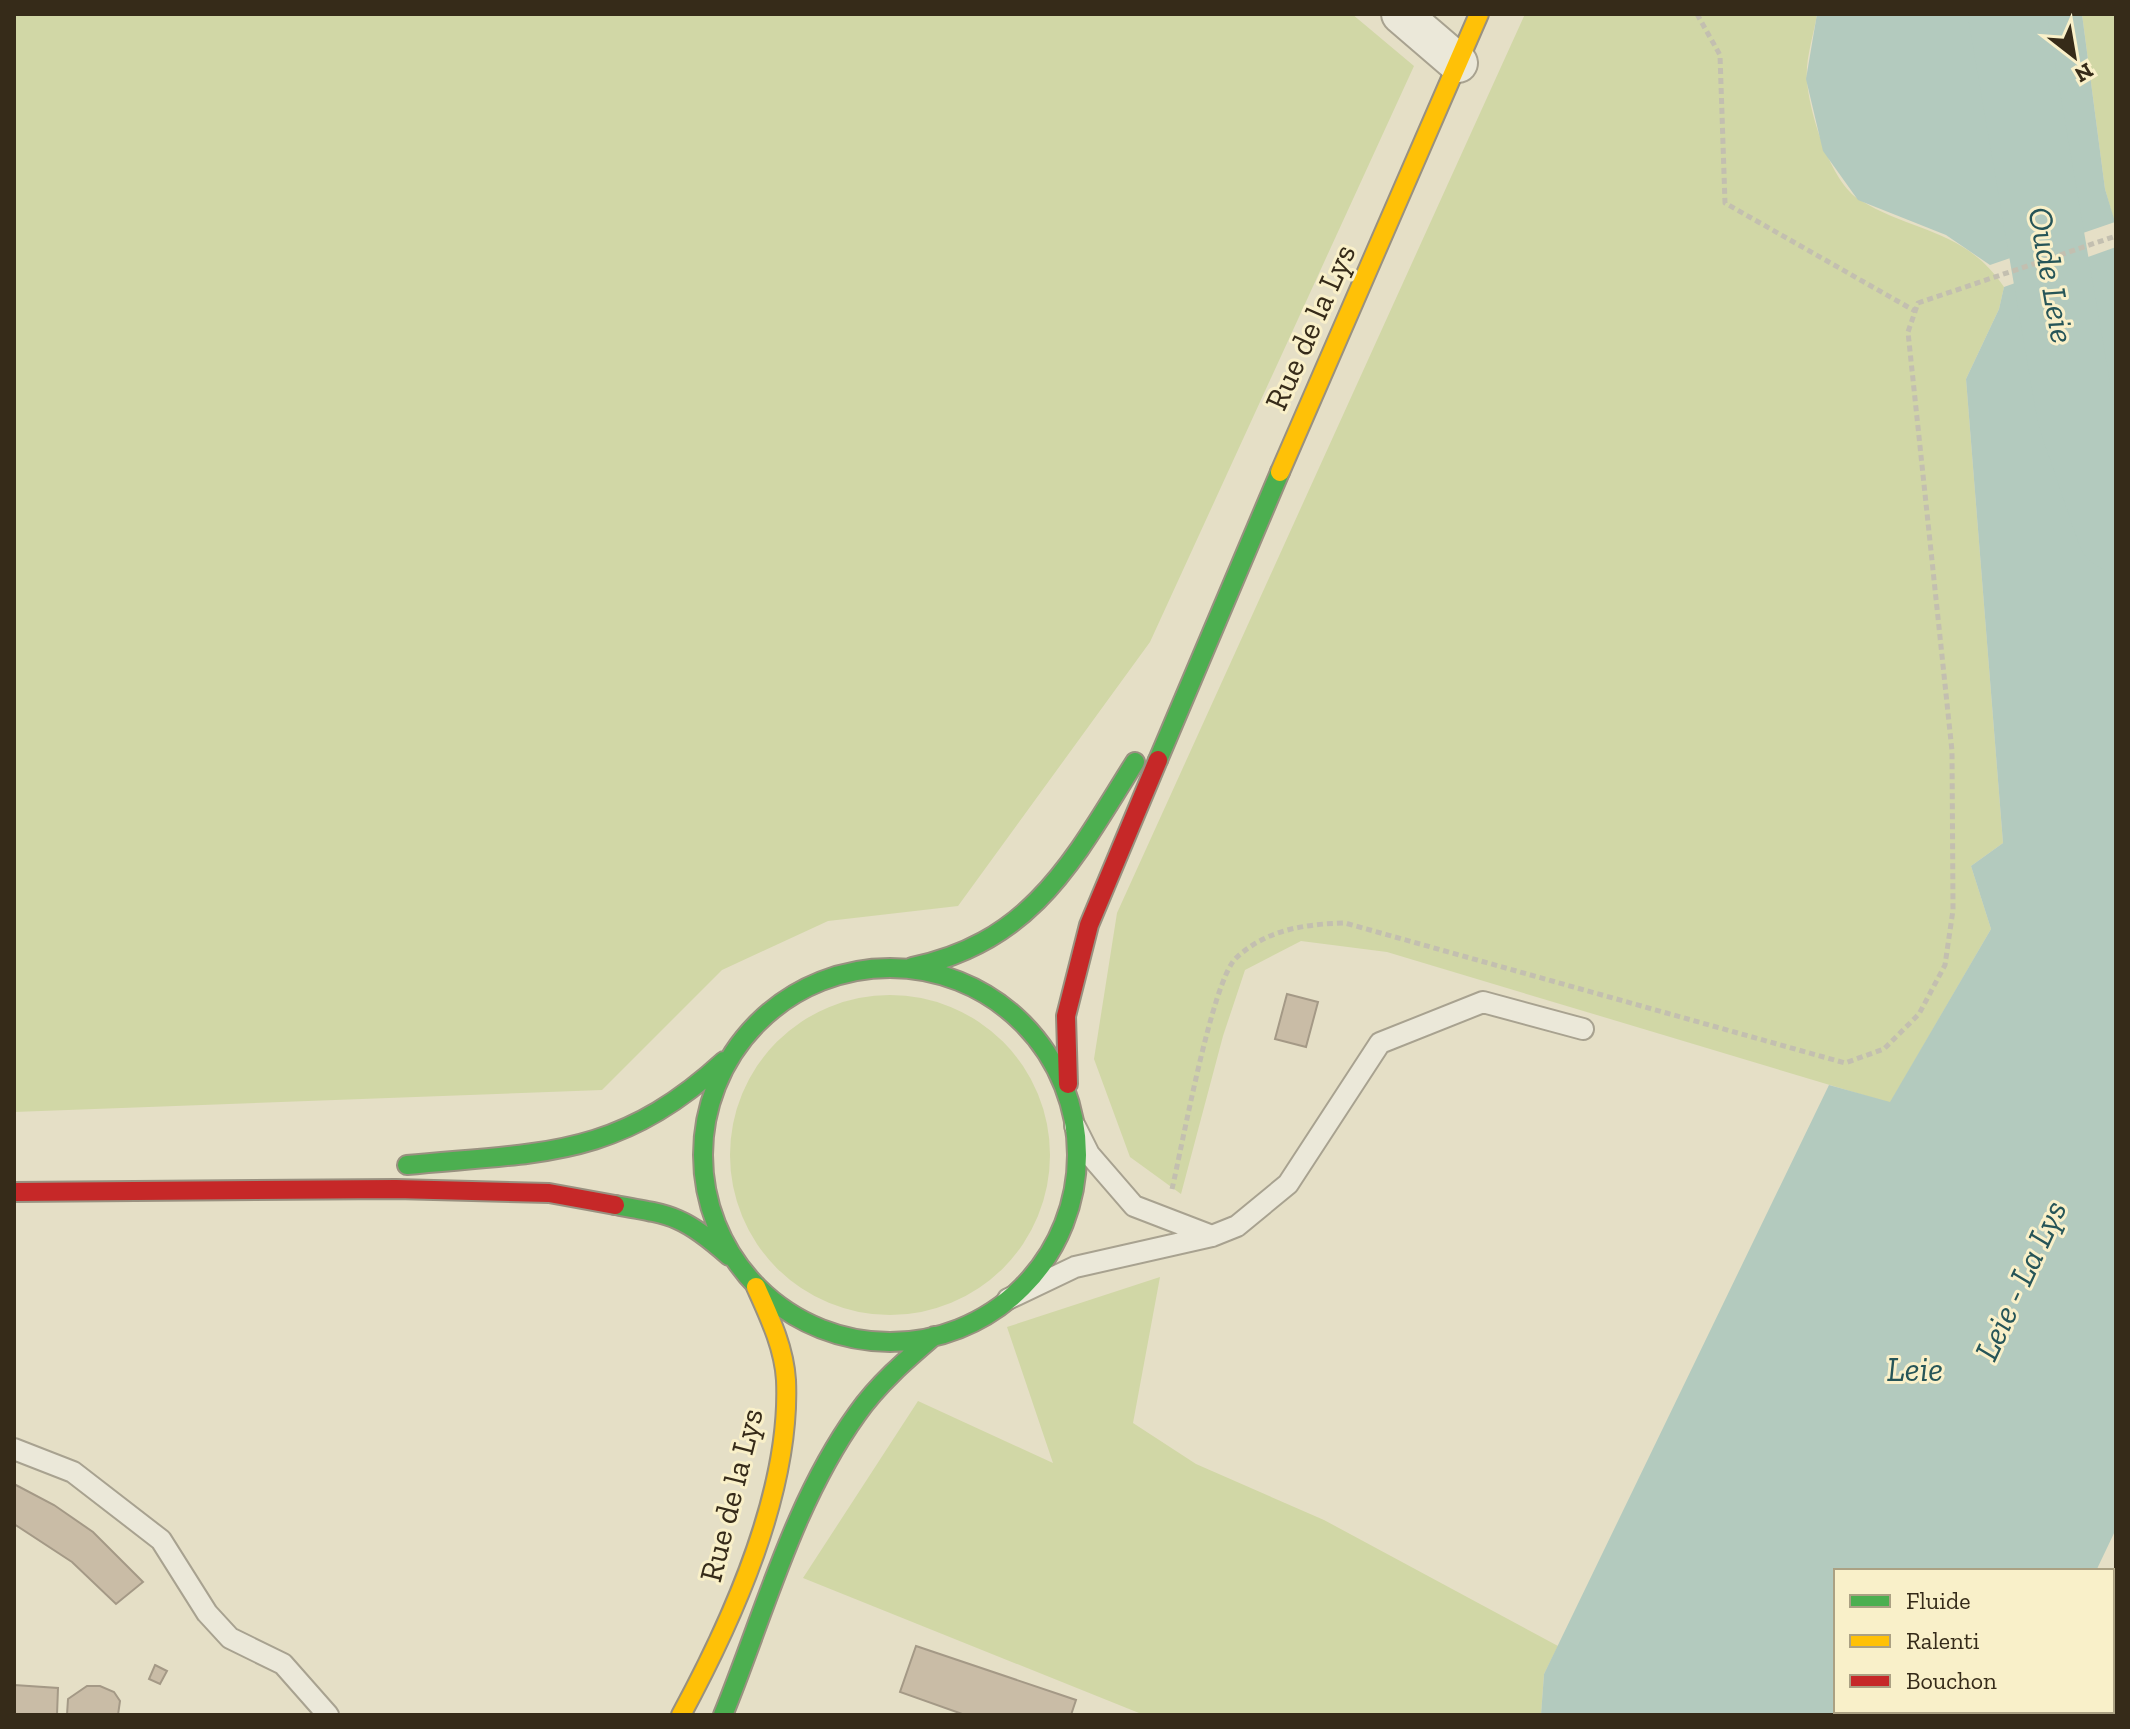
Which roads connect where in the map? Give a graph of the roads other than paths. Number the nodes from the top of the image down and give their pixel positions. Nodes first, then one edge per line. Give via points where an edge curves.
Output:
1 (1401, 14) edge
2 (1479, 14) edge
3 (1458, 63) junction
4 (1196, 665) junction
5 (904, 968) junction
6 (1583, 1029) dead end
7 (735, 1051) junction
8 (1069, 1099) junction
9 (1075, 1126) junction
10 (224, 1189) junction
11 (14, 1192) edge
12 (1212, 1236) junction
13 (737, 1263) junction
14 (755, 1284) junction
15 (1008, 1299) junction
16 (934, 1336) junction
17 (14, 1449) edge
18 (328, 1715) edge
19 (681, 1715) edge
20 (723, 1715) edge

1 - 3 street
2 - 3 main road, Rue de la Lys
3 - 4 main road, Rue de la Lys
4 - 5 main road, Rue de la Lys via 1091,830 1022,915 973,950
4 - 8 main road, Rue de la Lys via 1076,968 1066,1016
5 - 7 main road via 821,981 772,1009
5 - 8 main road via 959,981 1007,1009 1045,1049
6 - 12 lane via 1483,1002 1380,1043 1288,1184 1237,1226
7 - 10 main road via 687,1095 610,1137
7 - 13 main road via 710,1101 703,1157 712,1213
8 - 9 main road
9 - 12 lane via 1089,1154 1134,1206
9 - 15 main road via 1075,1181 1059,1234 1037,1269
10 - 11 main road
10 - 13 main road via 496,1190 594,1199 672,1215 698,1229
12 - 15 lane via 1075,1267
13 - 14 main road
14 - 16 main road via 776,1303 825,1330 879,1341
14 - 19 main road, Rue de la Lys via 782,1356 783,1430 753,1555
15 - 16 main road via 961,1328
16 - 20 main road, Rue de la Lys via 884,1376 840,1439 792,1540
17 - 18 lane via 73,1472 161,1540 207,1613 230,1638 283,1664

